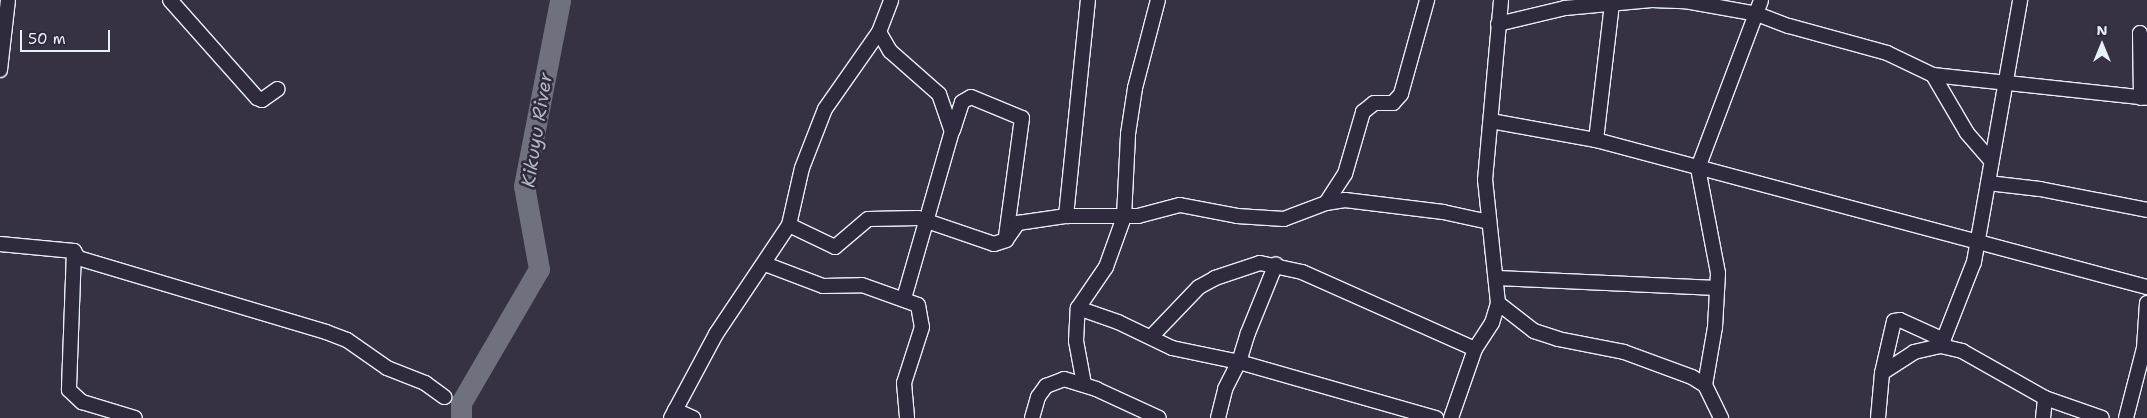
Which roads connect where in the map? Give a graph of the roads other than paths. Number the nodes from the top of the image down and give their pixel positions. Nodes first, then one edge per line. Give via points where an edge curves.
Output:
1 (8, 0) edge
2 (891, 0) edge
3 (1088, 0) edge
4 (1158, 0) edge
5 (1427, 0) edge
6 (1501, 0) edge
7 (1761, 0) edge
8 (2020, 0) edge
9 (175, 1) edge
10 (1612, 4) junction
11 (1757, 14) junction
12 (1498, 24) junction
13 (878, 32) junction
14 (2140, 33) dead end
15 (0, 70) edge
16 (1934, 75) junction
17 (2006, 83) junction
18 (278, 89) dead end
19 (2144, 98) edge
20 (1490, 121) junction
21 (952, 131) junction
22 (1596, 140) junction
23 (1991, 161) junction
24 (1698, 168) junction
25 (1988, 183) junction
26 (1326, 203) junction
27 (2147, 210) edge
28 (1066, 216) junction
29 (1124, 216) junction
30 (926, 220) junction
31 (1488, 222) junction
32 (788, 225) junction
33 (1006, 240) junction
34 (1977, 242) junction
35 (0, 244) edge
36 (74, 251) junction
37 (765, 264) junction
38 (1276, 264) junction
39 (1497, 278) junction
40 (2147, 287) edge
41 (1717, 288) junction
42 (904, 298) junction
43 (2147, 302) edge
44 (1498, 303) junction
45 (1078, 308) junction
46 (2146, 327) edge
47 (1151, 337) junction
48 (1942, 343) junction
49 (1475, 349) junction
50 (1239, 362) junction
51 (1882, 373) junction
52 (1084, 384) junction
53 (1705, 385) junction
54 (444, 397) dead end
55 (2045, 398) junction
56 (673, 414) edge
57 (135, 418) edge
58 (693, 418) edge
59 (907, 418) edge
60 (1032, 418) edge
61 (1159, 418) edge
62 (1218, 418) edge
63 (1436, 418) edge
64 (1451, 418) edge
65 (1721, 418) edge
66 (1878, 418) edge
67 (2044, 418) edge
68 (2102, 418) edge
69 (2126, 418) edge

1 - 15 street
2 - 13 street
3 - 28 street
4 - 29 street via 1128,134
5 - 26 street via 1401,94 1393,104 1374,103 1363,112 1345,174
6 - 12 street
7 - 11 street
8 - 17 street
9 - 18 street via 257,98 262,100
10 - 11 street via 1685,1
10 - 12 street via 1565,8
10 - 22 street
11 - 16 street via 1887,53
11 - 24 street
12 - 20 street
13 - 21 street via 890,51 940,94
13 - 32 street via 825,109 802,168
14 - 19 street
16 - 17 street
16 - 23 street via 1967,133
17 - 19 street
17 - 23 street
20 - 22 street
20 - 31 street via 1485,170
21 - 30 street
21 - 33 street via 962,102 971,97 1022,118
22 - 24 street
23 - 25 street
24 - 34 street
24 - 41 street via 1711,251 1718,273
25 - 27 street via 2040,189
25 - 34 street
26 - 29 street via 1284,219 1237,216 1180,205 1154,214
26 - 31 street via 1345,200 1442,212
28 - 29 street
28 - 33 street via 1018,223
29 - 45 street via 1106,267
30 - 32 street via 868,219 835,247
30 - 33 street via 994,244
30 - 42 street
31 - 39 street
32 - 37 street
34 - 40 street
34 - 48 street via 1969,282
35 - 36 street
36 - 54 street via 78,258 347,340 387,368 425,384
36 - 57 street via 69,390 82,402
37 - 42 street via 823,286 862,285
37 - 56 street via 716,334
38 - 47 street via 1260,263 1214,278 1199,287
38 - 49 street via 1302,272
38 - 50 street
39 - 41 street
39 - 44 street
41 - 53 street via 1715,327
42 - 59 street via 918,305 922,326 904,383
43 - 46 street
44 - 49 street via 1492,322
44 - 53 street via 1534,331 1624,352 1692,377
45 - 47 street
45 - 52 street via 1076,341
46 - 69 street via 2144,348
47 - 50 street via 1172,348
48 - 51 street via 1914,352
48 - 51 street via 1897,320
48 - 55 street
49 - 64 street
50 - 62 street via 1225,389
50 - 63 street
51 - 66 street
52 - 60 street via 1074,380 1053,380 1038,397
52 - 61 street
53 - 65 street
55 - 67 street
55 - 68 street
56 - 58 street

